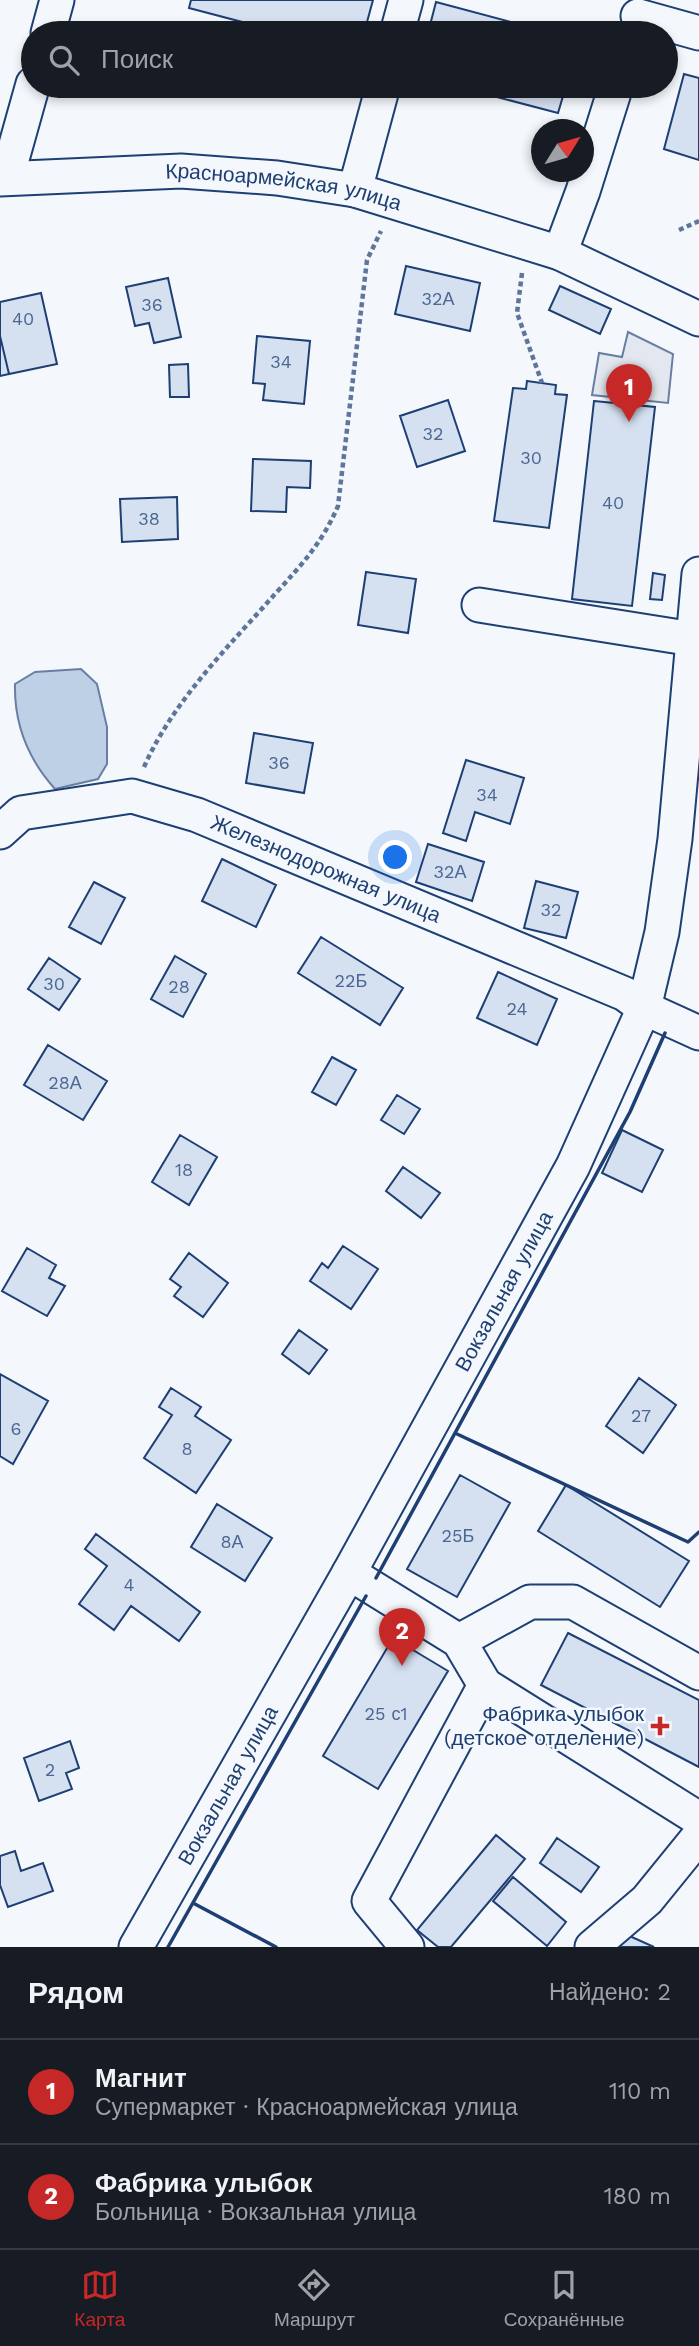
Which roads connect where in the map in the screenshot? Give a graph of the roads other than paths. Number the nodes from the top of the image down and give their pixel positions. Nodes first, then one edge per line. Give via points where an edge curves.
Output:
1 (57, 0) edge
2 (406, 0) edge
3 (640, 16) edge
4 (51, 21) edge
5 (400, 21) edge
6 (657, 21) edge
7 (678, 27) edge
8 (699, 33) edge
9 (29, 98) edge
10 (380, 98) edge
11 (612, 98) edge
12 (3, 178) edge
13 (355, 190) junction
14 (560, 253) junction
15 (699, 319) edge
16 (699, 574) edge
17 (479, 605) dead end
18 (693, 639) junction
19 (0, 832) edge
20 (644, 1008) junction
21 (699, 1033) edge
22 (349, 1573) junction
23 (459, 1641) junction
24 (699, 1672) edge
25 (485, 1685) junction
26 (699, 1819) edge
27 (699, 1836) edge
28 (136, 1947) edge
29 (407, 1947) edge
30 (592, 1947) edge

1 - 4 street
2 - 5 street
3 - 6 street
7 - 8 street
9 - 12 street
10 - 13 street
11 - 14 street
12 - 13 street, Красноармейская улица via 181,171
13 - 14 street, Красноармейская улица
14 - 15 street, Красноармейская улица
16 - 18 street, Вокзальная улица
17 - 18 street
18 - 20 street, Вокзальная улица via 666,905
19 - 20 street, Железнодорожная улица via 21,813 132,796 197,816 625,994
20 - 21 street, Железнодорожная улица
20 - 22 street, Вокзальная улица via 573,1166
22 - 23 street
22 - 28 street, Вокзальная улица
23 - 24 street via 530,1602 573,1602
23 - 25 street
25 - 26 street
25 - 29 street via 369,1901
27 - 30 street via 647,1900

